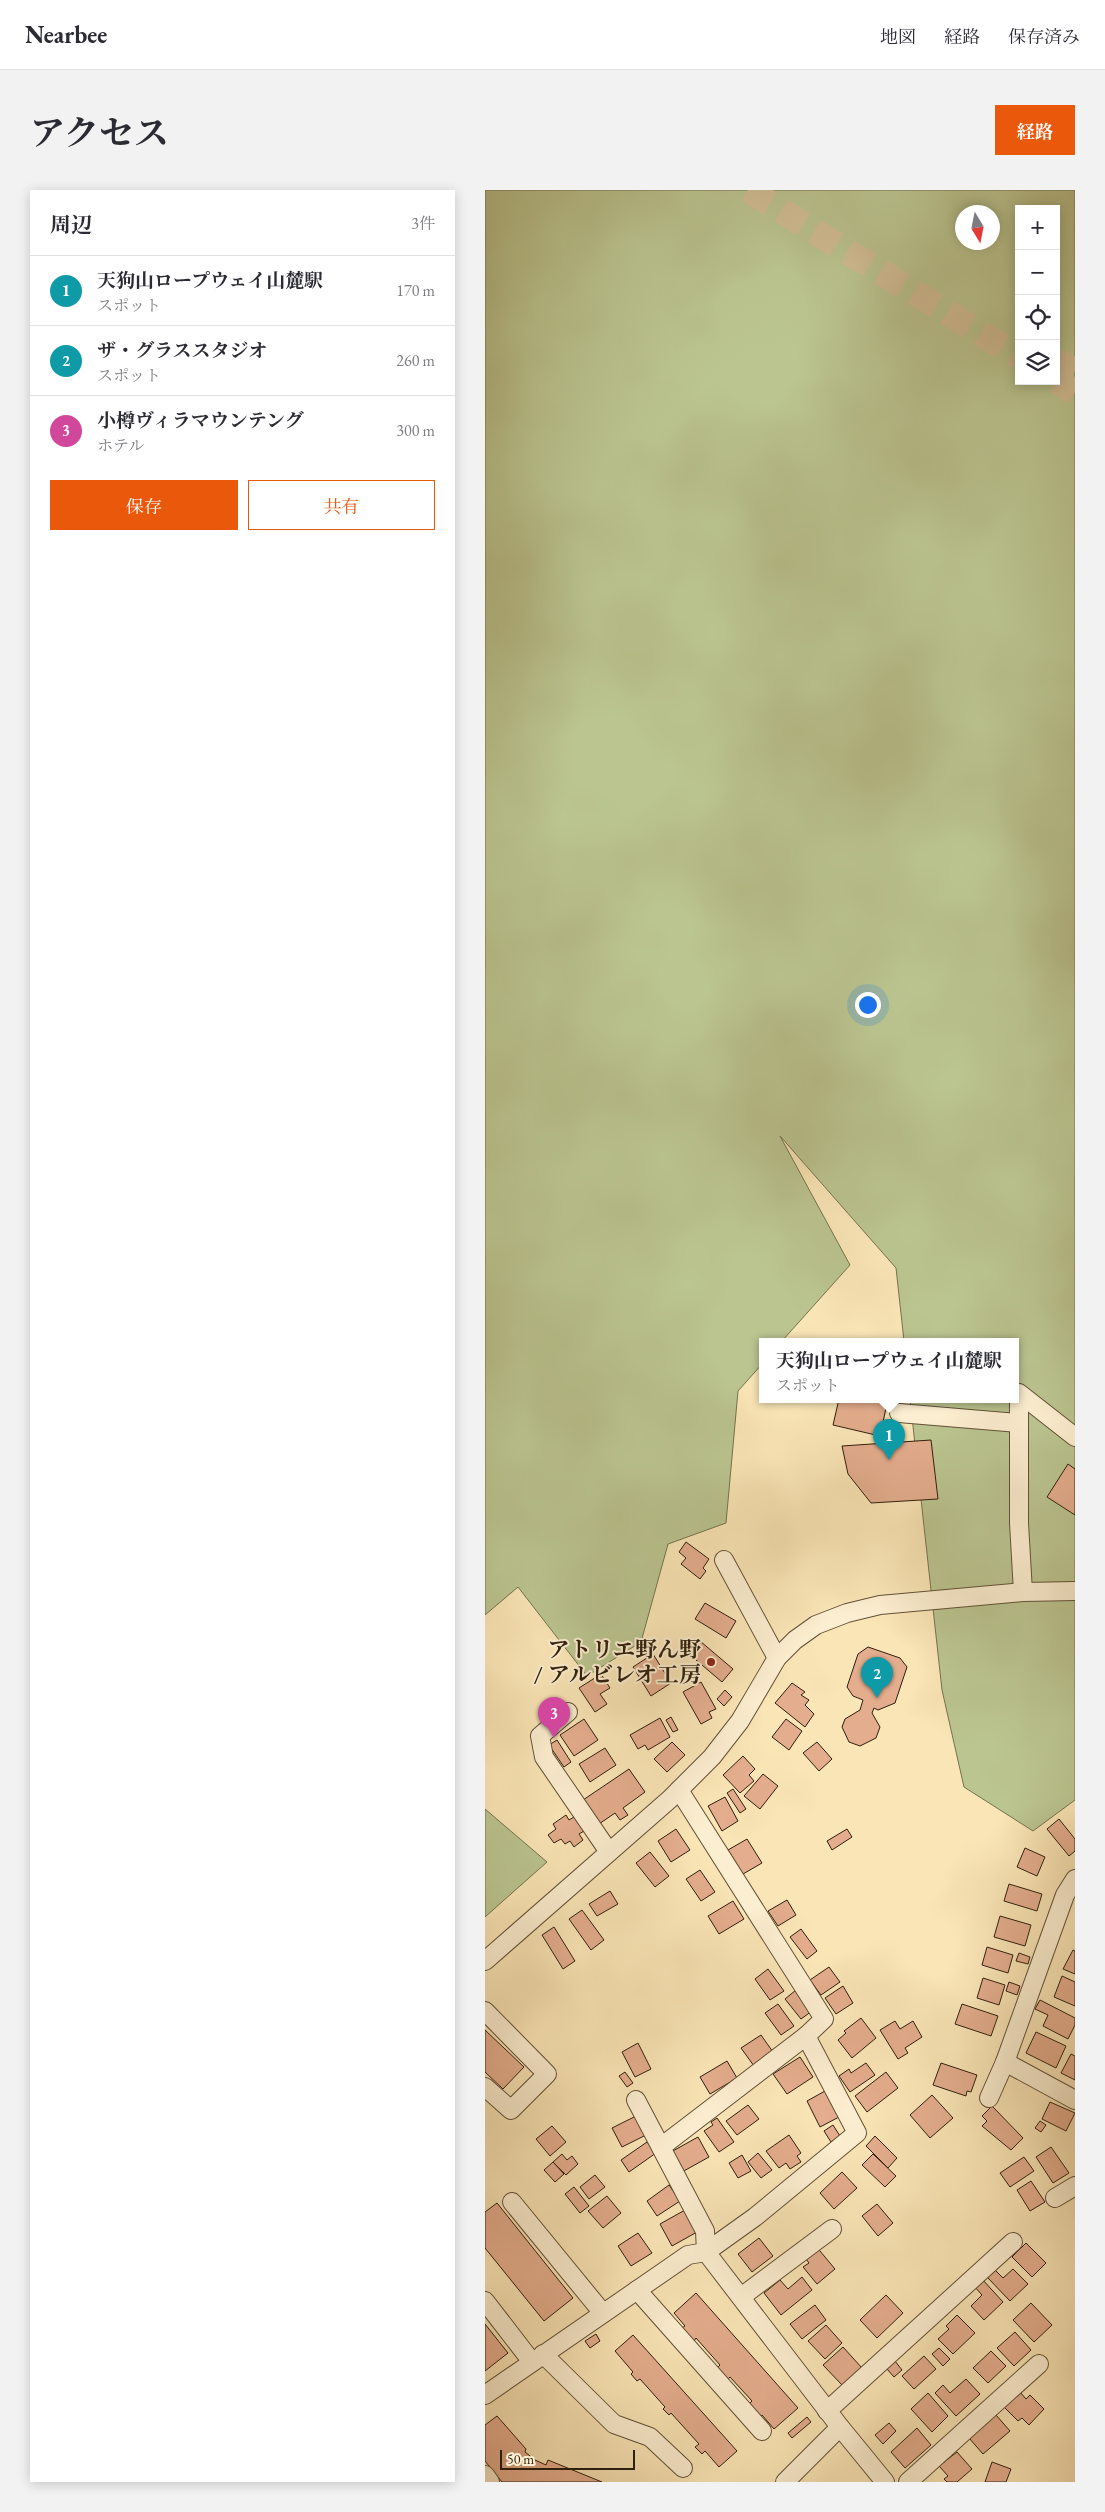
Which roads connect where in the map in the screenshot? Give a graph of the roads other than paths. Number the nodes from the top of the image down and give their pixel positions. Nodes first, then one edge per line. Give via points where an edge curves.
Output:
1 (899, 1412) dead end
2 (1019, 1423) junction
3 (1075, 1437) edge
4 (724, 1560) dead end
5 (1075, 1591) edge
6 (1023, 1592) junction
7 (777, 1658) junction
8 (568, 1712) dead end
9 (679, 1790) junction
10 (609, 1852) junction
11 (1075, 1879) edge
12 (1070, 1897) edge
13 (485, 1962) edge
14 (485, 2011) edge
15 (807, 2036) junction
16 (1005, 2062) junction
17 (485, 2087) edge
18 (989, 2098) dead end
19 (636, 2100) dead end
20 (1075, 2100) edge
21 (661, 2148) junction
22 (1075, 2186) edge
23 (1055, 2198) dead end
24 (512, 2202) dead end
25 (832, 2229) dead end
26 (1013, 2242) dead end
27 (706, 2252) junction
28 (637, 2290) junction
29 (741, 2297) junction
30 (485, 2301) edge
31 (602, 2312) junction
32 (537, 2358) junction
33 (1039, 2364) dead end
34 (485, 2395) edge
35 (827, 2410) junction
36 (840, 2427) junction
37 (762, 2430) dead end
38 (683, 2468) dead end
39 (485, 2475) edge
40 (490, 2482) edge
41 (785, 2482) edge
42 (885, 2482) edge
43 (908, 2482) edge

1 - 2 street
2 - 3 street via 1019,1393
2 - 6 street
4 - 7 street
5 - 6 street
6 - 7 street via 880,1605 847,1613 816,1625
7 - 9 street via 740,1722 712,1757
8 - 10 street via 539,1736 544,1758
9 - 10 street
9 - 15 street via 824,2019
10 - 13 street
11 - 12 street
12 - 16 street
14 - 17 street via 547,2074 511,2110
15 - 21 street
15 - 27 street via 857,2133
16 - 18 street
16 - 20 street
19 - 21 street
21 - 27 street via 705,2231
22 - 23 street
24 - 31 street
25 - 29 street
26 - 35 street
27 - 28 street via 688,2255
27 - 29 street
28 - 31 street
28 - 37 street
29 - 35 street
30 - 32 street
31 - 32 street
32 - 34 street
32 - 38 street via 614,2424 650,2437
33 - 43 street
35 - 36 street
36 - 41 street
36 - 42 street
39 - 40 street

